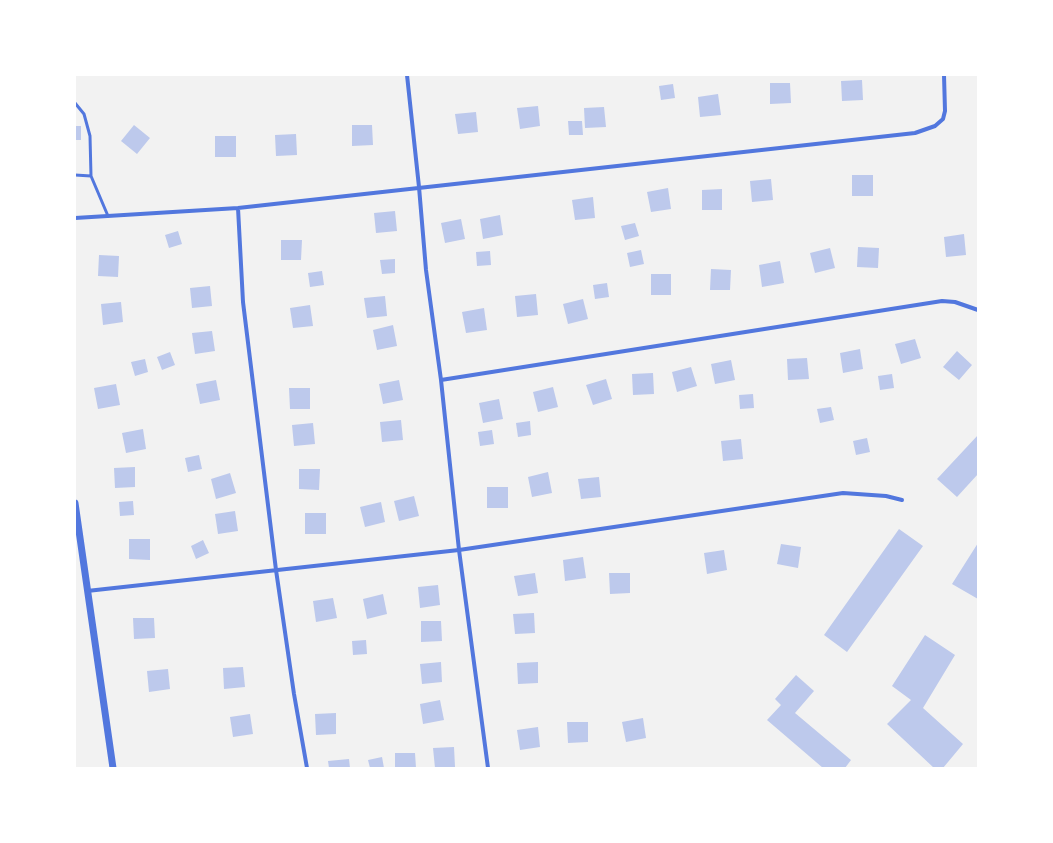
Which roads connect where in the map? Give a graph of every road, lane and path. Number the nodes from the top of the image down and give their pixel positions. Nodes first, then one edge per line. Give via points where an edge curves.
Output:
1 (406, 75) edge
2 (944, 75) edge
3 (75, 103) edge
4 (75, 175) edge
5 (91, 176) junction
6 (419, 187) junction
7 (238, 208) junction
8 (108, 216) junction
9 (75, 218) edge
10 (978, 310) edge
11 (441, 380) junction
12 (902, 500) dead end
13 (75, 504) edge
14 (76, 521) edge
15 (459, 550) junction
16 (276, 570) junction
17 (87, 591) junction
18 (113, 768) edge
19 (307, 768) edge
20 (488, 768) edge

1 - 6 street
2 - 6 street via 943,119 935,126 915,133
3 - 5 lane via 84,114 90,136
4 - 5 lane
5 - 8 lane
6 - 7 street
6 - 11 street via 426,270
7 - 8 street
7 - 16 street via 243,302
8 - 9 street
10 - 11 street via 955,302 942,301
11 - 15 street
12 - 15 street via 886,496 843,493
13 - 14 street
14 - 17 street
15 - 16 street
15 - 20 street
16 - 17 street
16 - 19 street
17 - 18 street

